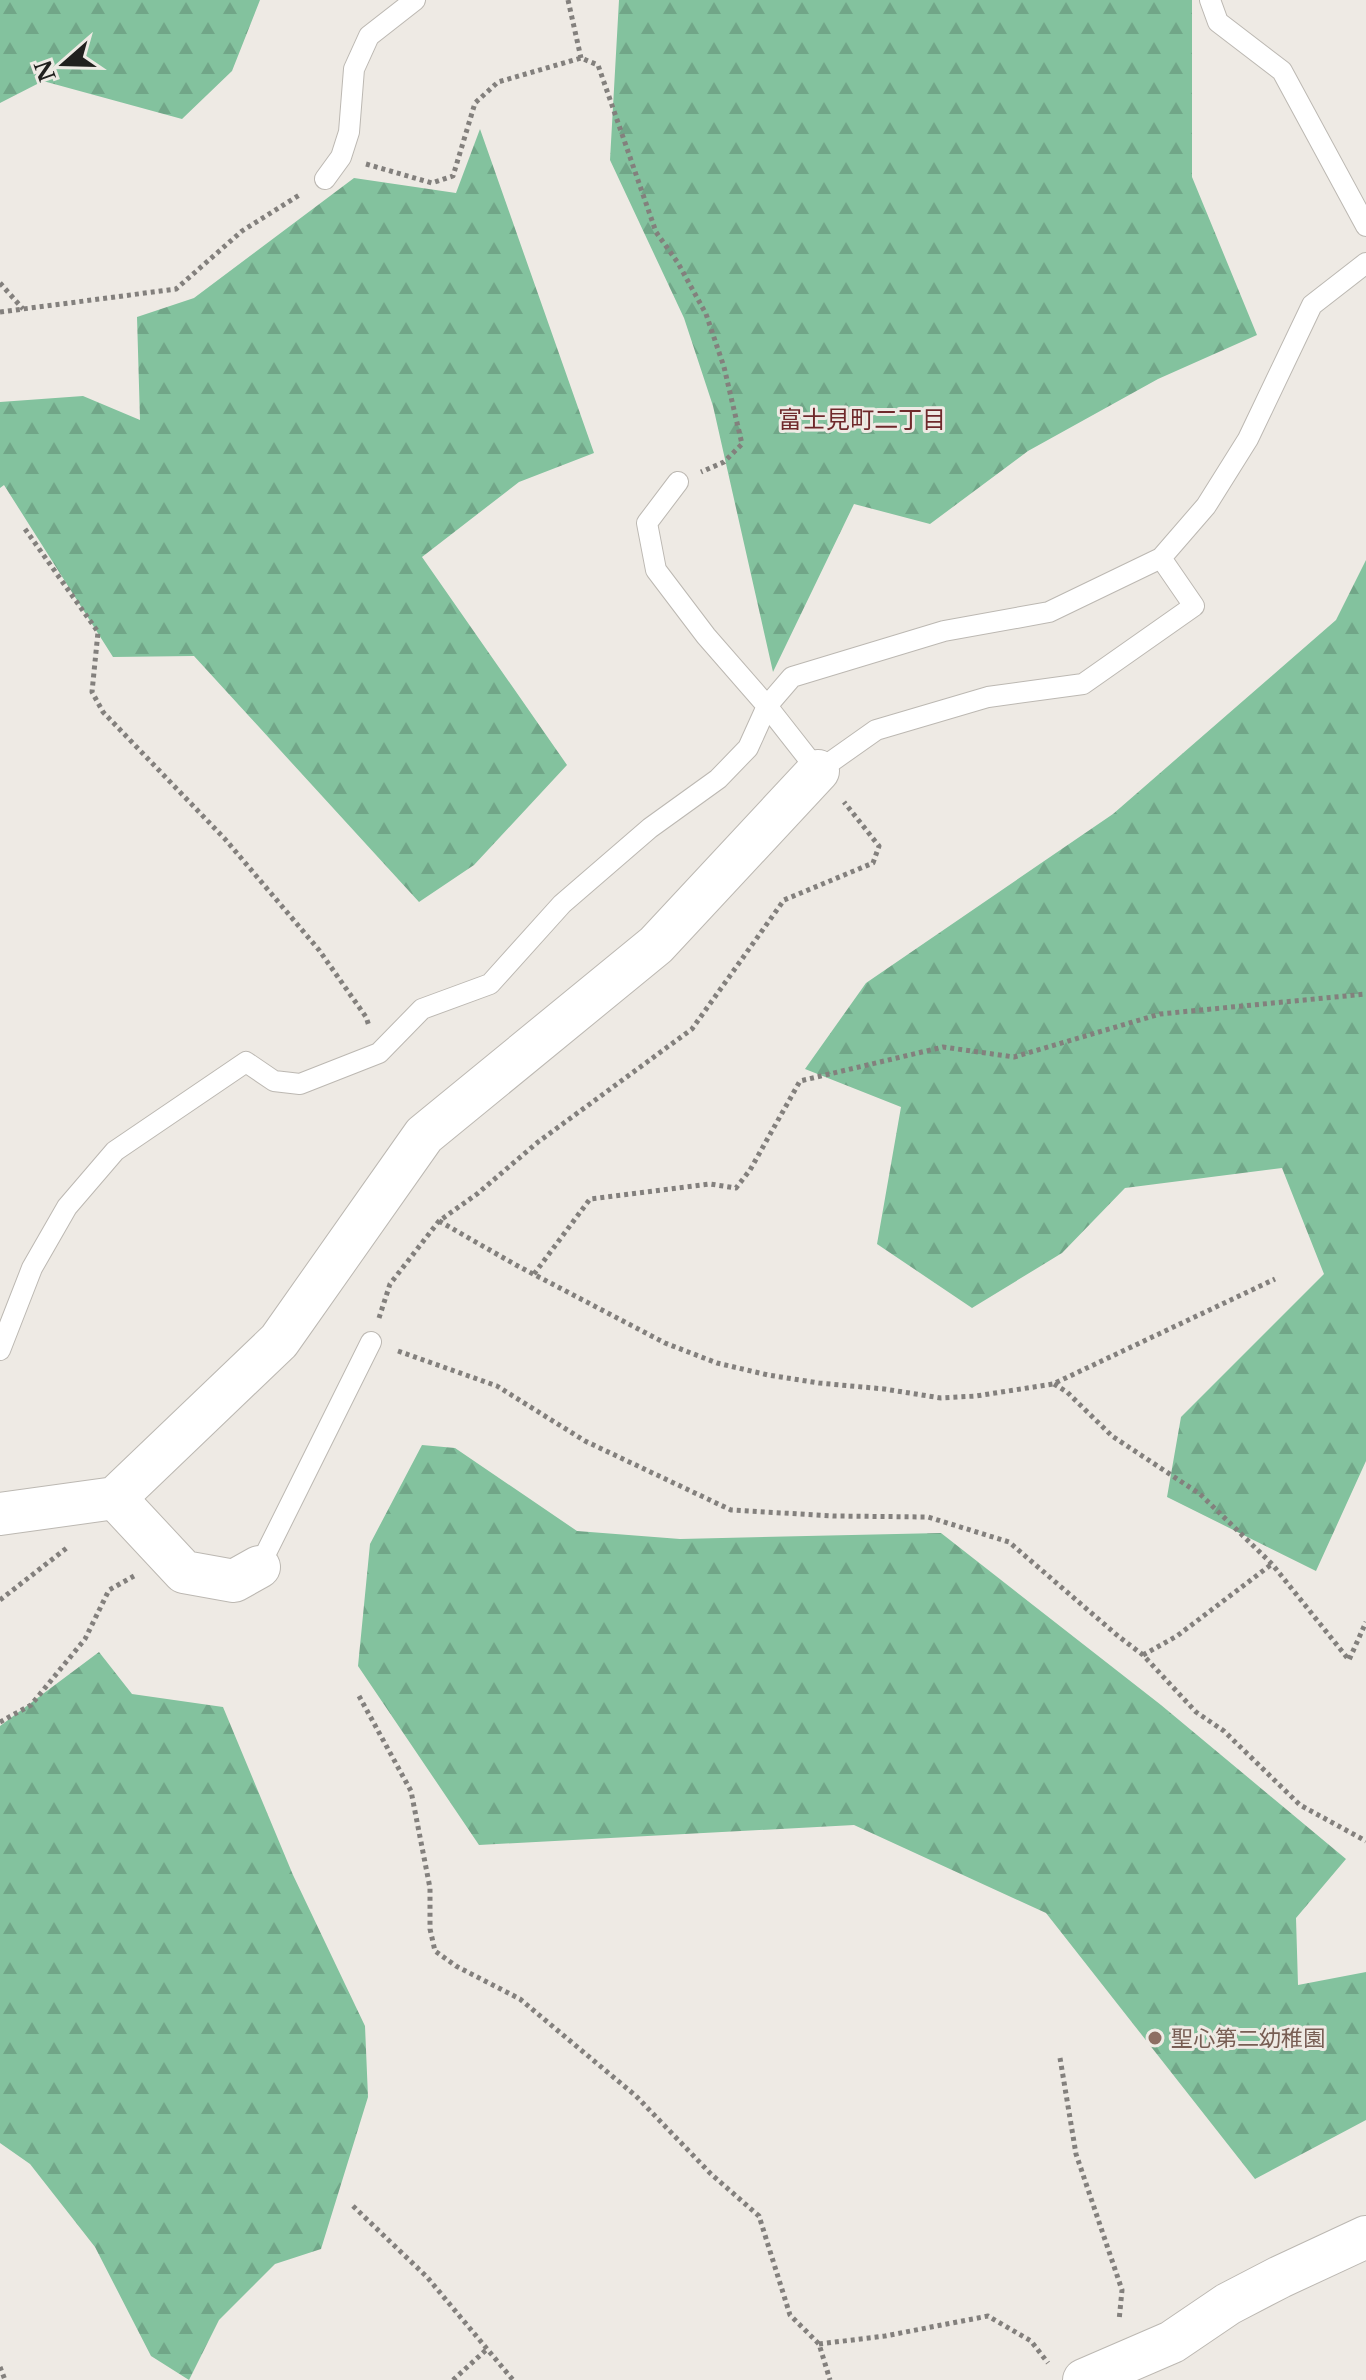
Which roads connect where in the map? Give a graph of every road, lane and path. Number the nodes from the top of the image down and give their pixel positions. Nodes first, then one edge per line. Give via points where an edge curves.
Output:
1 (415, 0) edge
2 (568, 0) edge
3 (1210, 0) edge
4 (581, 58) junction
5 (341, 157) junction
6 (325, 179) joint
7 (1366, 226) edge
8 (1366, 263) edge
9 (0, 283) edge
10 (23, 309) junction
11 (0, 312) edge
12 (678, 482) joint
13 (25, 529) dead end
14 (1161, 558) junction
15 (767, 706) junction
16 (818, 771) junction
17 (1366, 994) edge
18 (379, 1053) junction
19 (439, 1221) junction
20 (534, 1274) junction
21 (1275, 1279) dead end
22 (371, 1342) junction
23 (0, 1350) edge
24 (1053, 1384) junction
25 (115, 1498) junction
26 (0, 1514) edge
27 (73, 1542) dead end
28 (171, 1557) junction
29 (1272, 1564) junction
30 (259, 1567) joint
31 (0, 1600) edge
32 (1366, 1622) edge
33 (1143, 1655) junction
34 (359, 1696) dead end
35 (0, 1722) edge
36 (1366, 1841) edge
37 (1060, 2058) dead end
38 (353, 2206) dead end
39 (1366, 2237) edge
40 (1118, 2323) dead end
41 (819, 2344) junction
42 (486, 2350) junction
43 (0, 2367) edge
44 (1068, 2375) edge
45 (5, 2380) edge
46 (453, 2380) edge
47 (513, 2380) edge
48 (830, 2380) edge

1 - 5 lane via 369,36 354,69 349,132
2 - 4 path
3 - 7 lane via 1218,22 1282,71
4 - 5 path via 498,82 475,103 453,176 432,183
4 - 12 path via 598,65 656,232 706,314 742,444 724,462
5 - 6 lane
6 - 10 path via 242,231 176,289
8 - 14 lane via 1312,305 1248,439 1206,506
9 - 10 path
10 - 11 path
12 - 15 lane via 647,523 656,570
13 - 18 path via 98,632 92,692 103,712 225,839 319,950 366,1017
14 - 15 lane via 1049,612 944,631 792,677
14 - 16 lane via 1194,606 1083,684 988,697 876,730
15 - 16 lane
15 - 18 lane via 748,748 718,779 650,828 562,904 490,984 422,1009
16 - 19 path via 879,846 873,863 784,900 692,1029
16 - 25 street via 656,945 424,1135 279,1341
17 - 20 path via 1160,1014 1014,1057 943,1047 800,1081 736,1188 710,1184 590,1199
18 - 23 lane via 300,1084 274,1081 246,1062 115,1151 67,1207 32,1268
19 - 20 path
19 - 22 path via 390,1284
20 - 24 path via 665,1343 768,1375 941,1398
21 - 24 path
22 - 30 lane
22 - 33 path via 497,1386 585,1441 731,1510 928,1517 1009,1542
24 - 29 path via 1112,1436 1200,1494
25 - 26 street
25 - 28 street
27 - 31 path
28 - 30 street via 184,1572 234,1581
28 - 35 path via 109,1590 85,1639 31,1705
29 - 32 path via 1349,1660
29 - 33 path via 1177,1636
33 - 36 path via 1196,1712 1224,1731 1300,1805
34 - 41 path via 411,1791 430,1888 435,1951 520,1999 636,2096 759,2216 790,2315
37 - 40 path via 1076,2154 1122,2290
38 - 42 path via 427,2277
39 - 44 street via 1228,2304 1172,2342
41 - 44 path via 988,2316 1031,2341
41 - 48 path
42 - 46 path
42 - 47 path
43 - 45 path

